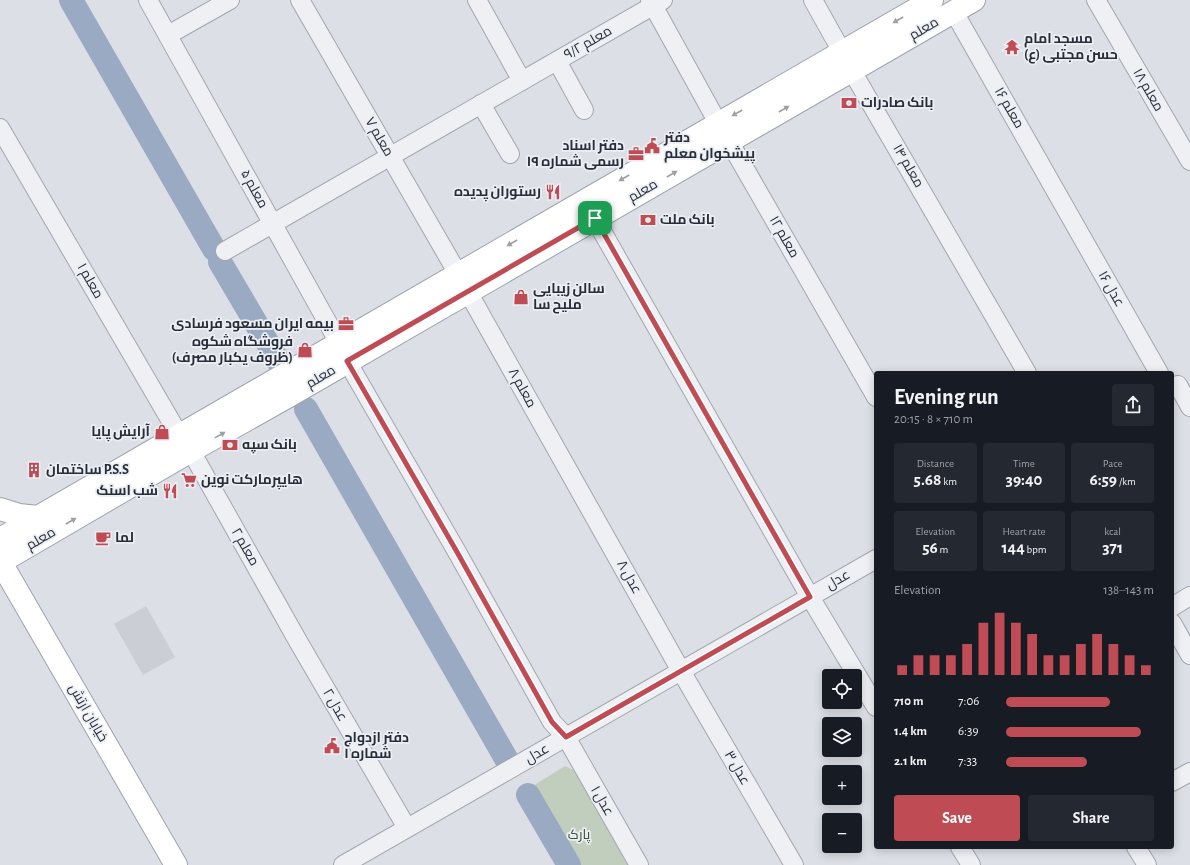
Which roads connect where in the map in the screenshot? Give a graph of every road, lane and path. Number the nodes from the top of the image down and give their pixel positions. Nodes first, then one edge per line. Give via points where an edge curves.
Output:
1 (148, 0) edge
2 (230, 0) edge
3 (300, 0) edge
4 (477, 0) edge
5 (813, 0) edge
6 (932, 0) edge
7 (974, 0) edge
8 (1096, 0) edge
9 (656, 2) edge
10 (954, 12) junction
11 (168, 36) junction
12 (557, 61) junction
13 (847, 61) junction
14 (522, 81) junction
15 (481, 104) junction
16 (584, 110) dead end
17 (0, 128) edge
18 (724, 132) junction
19 (510, 154) dead end
20 (390, 156) junction
21 (1190, 161) edge
22 (1063, 204) joint
23 (595, 218) junction
24 (273, 223) junction
25 (225, 251) dead end
26 (463, 283) junction
27 (343, 352) junction
28 (1027, 371) edge
29 (1158, 371) edge
30 (1180, 384) edge
31 (874, 394) edge
32 (1190, 407) edge
33 (185, 443) junction
34 (576, 484) joint
35 (0, 508) edge
36 (38, 517) junction
37 (0, 539) edge
38 (457, 552) joint
39 (874, 560) edge
40 (0, 562) edge
41 (1190, 596) edge
42 (810, 597) junction
43 (1174, 606) edge
44 (1174, 627) edge
45 (299, 643) joint
46 (1190, 655) edge
47 (681, 671) junction
48 (874, 704) edge
49 (566, 737) junction
50 (1190, 772) edge
51 (1174, 781) edge
52 (407, 828) junction
53 (961, 849) edge
54 (1137, 849) edge
55 (176, 865) edge
56 (343, 865) edge
57 (639, 865) edge
58 (794, 865) edge
59 (971, 865) edge
60 (1147, 865) edge

1 - 11 street, معلم ۵
2 - 11 street
3 - 20 street, معلم ۷
4 - 14 street
5 - 13 street, معلم ۱۴
6 -> 13 main road, معلم
7 - 10 main road, معلم
8 - 21 street, معلم ۱۸
9 - 12 street, معلم ۹/۲
9 - 18 street, معلم ۱۲
10 - 13 main road, معلم
10 - 22 street, معلم ۱۶‌
11 - 24 street, معلم ۵
12 - 14 street, معلم ۹/۲
12 - 16 street
13 - 18 main road, معلم
13 - 28 street, معلم ۱۴
14 - 15 street, معلم ۹/۲
15 - 19 street
15 - 20 street, معلم ۹/۲
17 - 33 street, معلم ۱
23 -> 18 main road, معلم
18 -> 26 main road, معلم
18 - 31 street, معلم ۱۲
20 - 24 street, معلم ۹/۲
20 - 26 street, معلم ۷
22 - 29 street, عدل ۱۶
23 - 26 main road, معلم
23 - 42 street
24 - 25 street, معلم ۹/۲
24 - 27 street, معلم ۵
26 - 27 main road, معلم
26 - 34 street, معلم ۸
27 - 33 main road, معلم
27 - 38 street, معلم ۵
30 - 32 street
33 - 36 main road, معلم
40 -> 33 main road, معلم
33 - 45 street, معلم ۲
34 - 47 street, عدل ۸
35 - 36 main road via 19,515
36 - 37 main road, معلم
38 - 49 street, عدل ۱ via 552,722
39 - 42 street, عدل
40 - 55 main road, خیابان ارتش
41 - 43 street
42 - 47 street, عدل
42 - 48 street
44 - 46 street
45 - 52 street, عدل ۲
47 - 49 street, عدل
47 - 58 street, عدل ۳
49 - 52 street, عدل
49 - 57 street, عدل ۱
50 - 51 street
52 - 56 street, عدل
53 - 59 street
54 - 60 street

